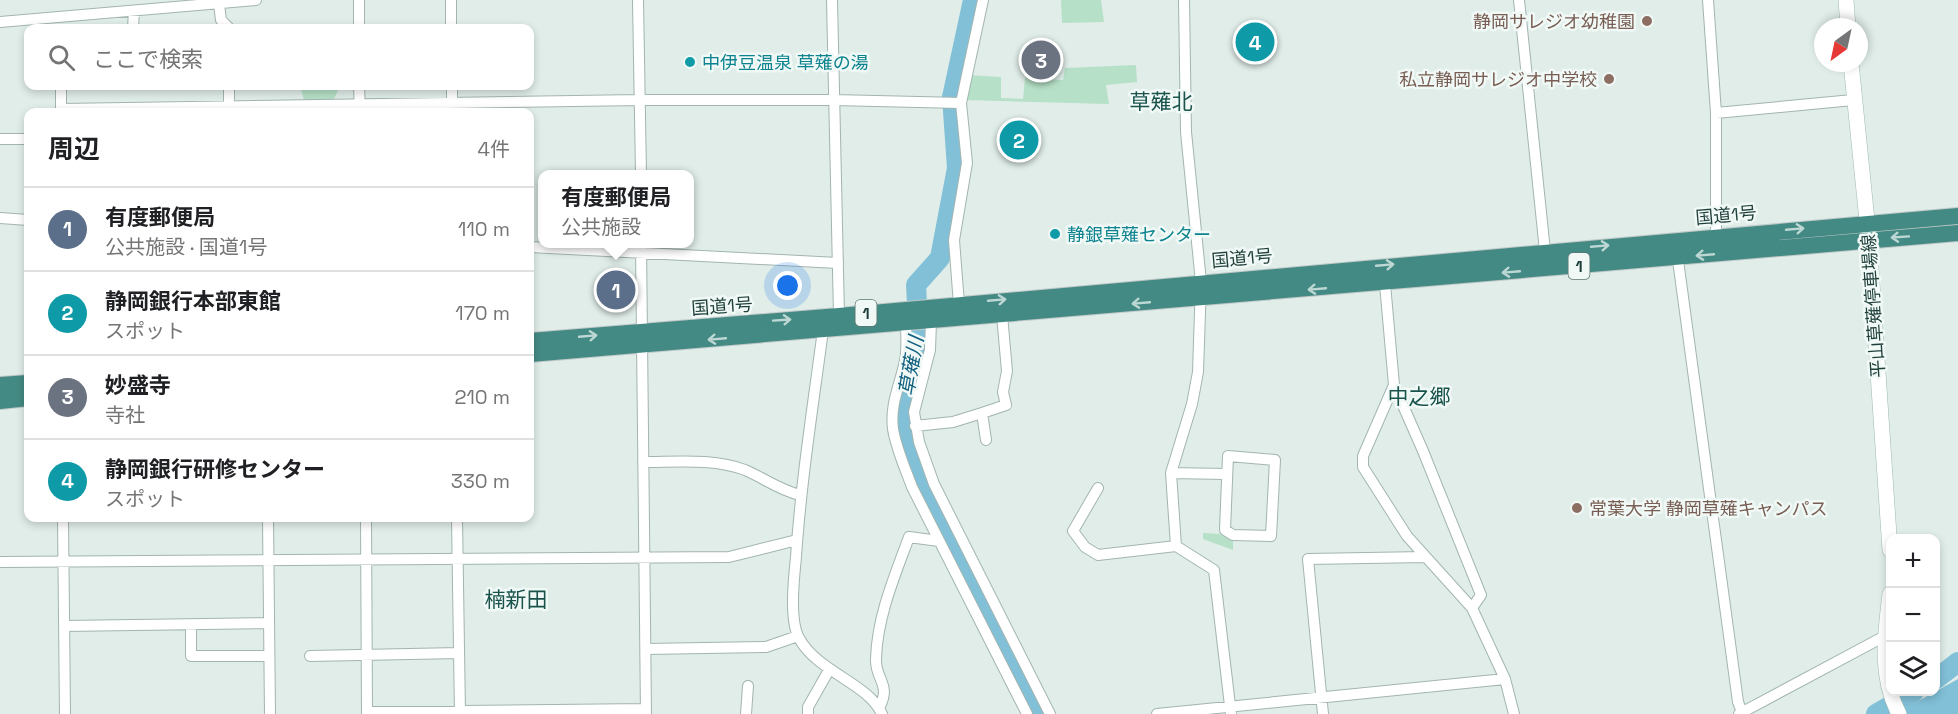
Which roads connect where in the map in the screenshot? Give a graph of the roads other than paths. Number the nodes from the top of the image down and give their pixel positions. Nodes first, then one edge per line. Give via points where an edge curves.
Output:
1 (256, 0) edge
2 (359, 0) edge
3 (451, 0) edge
4 (638, 0) edge
5 (832, 0) edge
6 (982, 0) edge
7 (1184, 0) edge
8 (1519, 0) edge
9 (1708, 0) edge
10 (1846, 0) edge
11 (219, 4) junction
12 (134, 11) junction
13 (1847, 18) edge
14 (0, 22) edge
15 (60, 23) edge
16 (133, 24) edge
17 (225, 24) edge
18 (359, 24) edge
19 (451, 24) edge
20 (1851, 72) edge
21 (61, 90) edge
22 (230, 90) edge
23 (359, 90) edge
24 (452, 90) edge
25 (640, 100) junction
26 (833, 100) junction
27 (1853, 100) junction
28 (961, 103) junction
29 (61, 108) edge
30 (234, 108) edge
31 (360, 108) edge
32 (452, 108) edge
33 (1716, 113) junction
34 (0, 139) edge
35 (24, 139) edge
36 (640, 170) edge
37 (1958, 216) edge
38 (0, 218) edge
39 (24, 220) edge
40 (1866, 222) junction
41 (1958, 233) edge
42 (1716, 236) junction
43 (1675, 240) junction
44 (1869, 240) junction
45 (641, 248) edge
46 (1545, 251) junction
47 (1677, 257) junction
48 (838, 263) junction
49 (1384, 284) junction
50 (1201, 290) junction
51 (959, 304) junction
52 (1002, 315) junction
53 (839, 316) junction
54 (931, 321) junction
55 (906, 323) junction
56 (823, 330) junction
57 (642, 338) junction
58 (534, 341) edge
59 (534, 353) edge
60 (24, 383) edge
61 (0, 385) edge
62 (1394, 385) junction
63 (24, 398) edge
64 (0, 400) edge
65 (982, 413) junction
66 (915, 426) junction
67 (986, 440) dead end
68 (643, 462) junction
69 (1171, 473) junction
70 (1226, 474) junction
71 (1098, 488) dead end
72 (800, 495) junction
73 (63, 522) edge
74 (268, 522) edge
75 (366, 522) edge
76 (457, 522) edge
77 (1889, 534) edge
78 (797, 540) junction
79 (939, 541) junction
80 (1176, 546) junction
81 (1425, 557) junction
82 (645, 558) junction
83 (457, 559) junction
84 (269, 560) junction
85 (367, 560) junction
86 (0, 562) edge
87 (63, 563) junction
88 (979, 576) junction
89 (961, 585) junction
90 (1472, 608) junction
91 (269, 623) junction
92 (191, 625) junction
93 (64, 626) junction
94 (1886, 628) edge
95 (798, 636) junction
96 (1885, 636) junction
97 (646, 649) junction
98 (459, 653) junction
99 (366, 655) junction
100 (269, 656) junction
101 (310, 656) dead end
102 (829, 670) junction
103 (1505, 679) junction
104 (748, 686) dead end
105 (1322, 696) junction
106 (1231, 710) edge
107 (881, 711) edge
108 (646, 712) edge
109 (367, 713) edge
110 (460, 713) edge
111 (1741, 713) edge
112 (65, 714) edge
113 (270, 714) edge
114 (746, 714) edge
115 (808, 714) edge
116 (1027, 714) edge
117 (1050, 714) edge
118 (1158, 714) edge
119 (1323, 714) edge
120 (1514, 714) edge
121 (1899, 714) edge

1 - 11 street
2 - 18 street
3 - 19 street
4 - 25 street
5 - 26 street
6 - 28 street
7 - 50 street via 1186,132
8 - 46 street
9 - 33 street
10 - 13 main road
11 - 12 street
11 - 17 street
12 - 15 street
12 - 16 street
14 - 15 street
20 - 27 main road, 平山草薙停車場線
21 - 29 street
22 - 30 street
23 - 31 street
24 - 32 street
25 - 26 street
25 - 32 street
25 - 36 street
26 - 28 street
26 - 48 street
27 - 33 street
27 - 40 main road, 平山草薙停車場線
28 - 51 street via 967,163 954,240
30 - 31 street
31 - 32 street
33 - 42 street
34 - 35 street
37 - 40 highway, 国道1号 / 1
38 - 39 street
42 -> 40 highway, 国道1号 / 1
40 - 44 main road, 平山草薙停車場線
41 -> 44 highway, 国道1号 / 1
42 - 43 highway, 国道1号 / 1
46 -> 43 highway, 国道1号 / 1
43 - 47 street
44 -> 47 highway, 国道1号 / 1
44 - 77 main road, 平山草薙停車場線
45 - 48 street
45 - 57 street
50 -> 46 highway, 国道1号 / 1
47 -> 49 highway, 国道1号 / 1
47 - 111 street
48 - 53 street
49 -> 50 highway, 国道1号 / 1
49 - 62 street
51 -> 50 highway, 国道1号 / 1
50 -> 52 highway, 国道1号 / 1
50 - 69 street via 1198,372
51 - 53 highway, 国道1号 / 1
52 - 54 highway, 国道1号 / 1
52 - 65 street via 1006,405
53 - 56 street
57 -> 53 highway, 国道1号 / 1
54 - 55 highway, 国道1号 / 1
54 - 66 street via 930,350 915,400
55 - 56 highway, 国道1号 / 1
55 - 79 street via 906,352 894,396 893,429 912,487
56 -> 57 highway, 国道1号 / 1
56 - 72 street
58 -> 57 highway, 国道1号 / 1
57 - 59 highway, 国道1号 / 1
57 - 68 street
60 - 61 highway
62 - 81 street via 1363,456 1363,467 1394,518
62 - 90 street via 1481,595
63 - 64 highway
65 - 66 street via 953,422
65 - 67 street
66 - 88 street via 928,470
68 - 72 street via 729,465 782,491
68 - 82 street
69 - 70 street
69 - 80 street
70 - 70 street via 1228,456 1275,460 1271,536 1233,535 1224,531
71 - 80 street via 1073,531 1085,547 1106,556
72 - 78 street
73 - 87 street
74 - 84 street
75 - 85 street
76 - 83 street
78 - 82 street via 729,557
78 - 95 street via 793,589
79 - 89 street
79 - 107 street via 909,537 895,574 879,633 876,662 885,690
80 - 106 street via 1214,570
81 - 90 street
81 - 105 street via 1308,560
82 - 83 street
82 - 97 street
83 - 85 street
83 - 98 street
84 - 85 street
84 - 87 street
84 - 91 street
85 - 99 street
86 - 87 street
87 - 93 street
88 - 89 street
88 - 117 street
89 - 116 street
90 - 103 street
91 - 92 street
91 - 100 street
92 - 93 street
92 - 100 street via 191,656
93 - 112 street
94 - 96 main road
95 - 97 street via 766,647
95 - 102 street
96 - 111 street
96 - 121 main road via 1886,682
97 - 108 street
98 - 99 street
98 - 110 street
99 - 101 street
99 - 109 street
100 - 113 street
102 - 107 street via 875,701
102 - 115 street via 808,707
103 - 105 street
103 - 120 street
104 - 114 street
105 - 106 street
105 - 119 street
106 - 118 street
108 - 110 street
109 - 110 street

